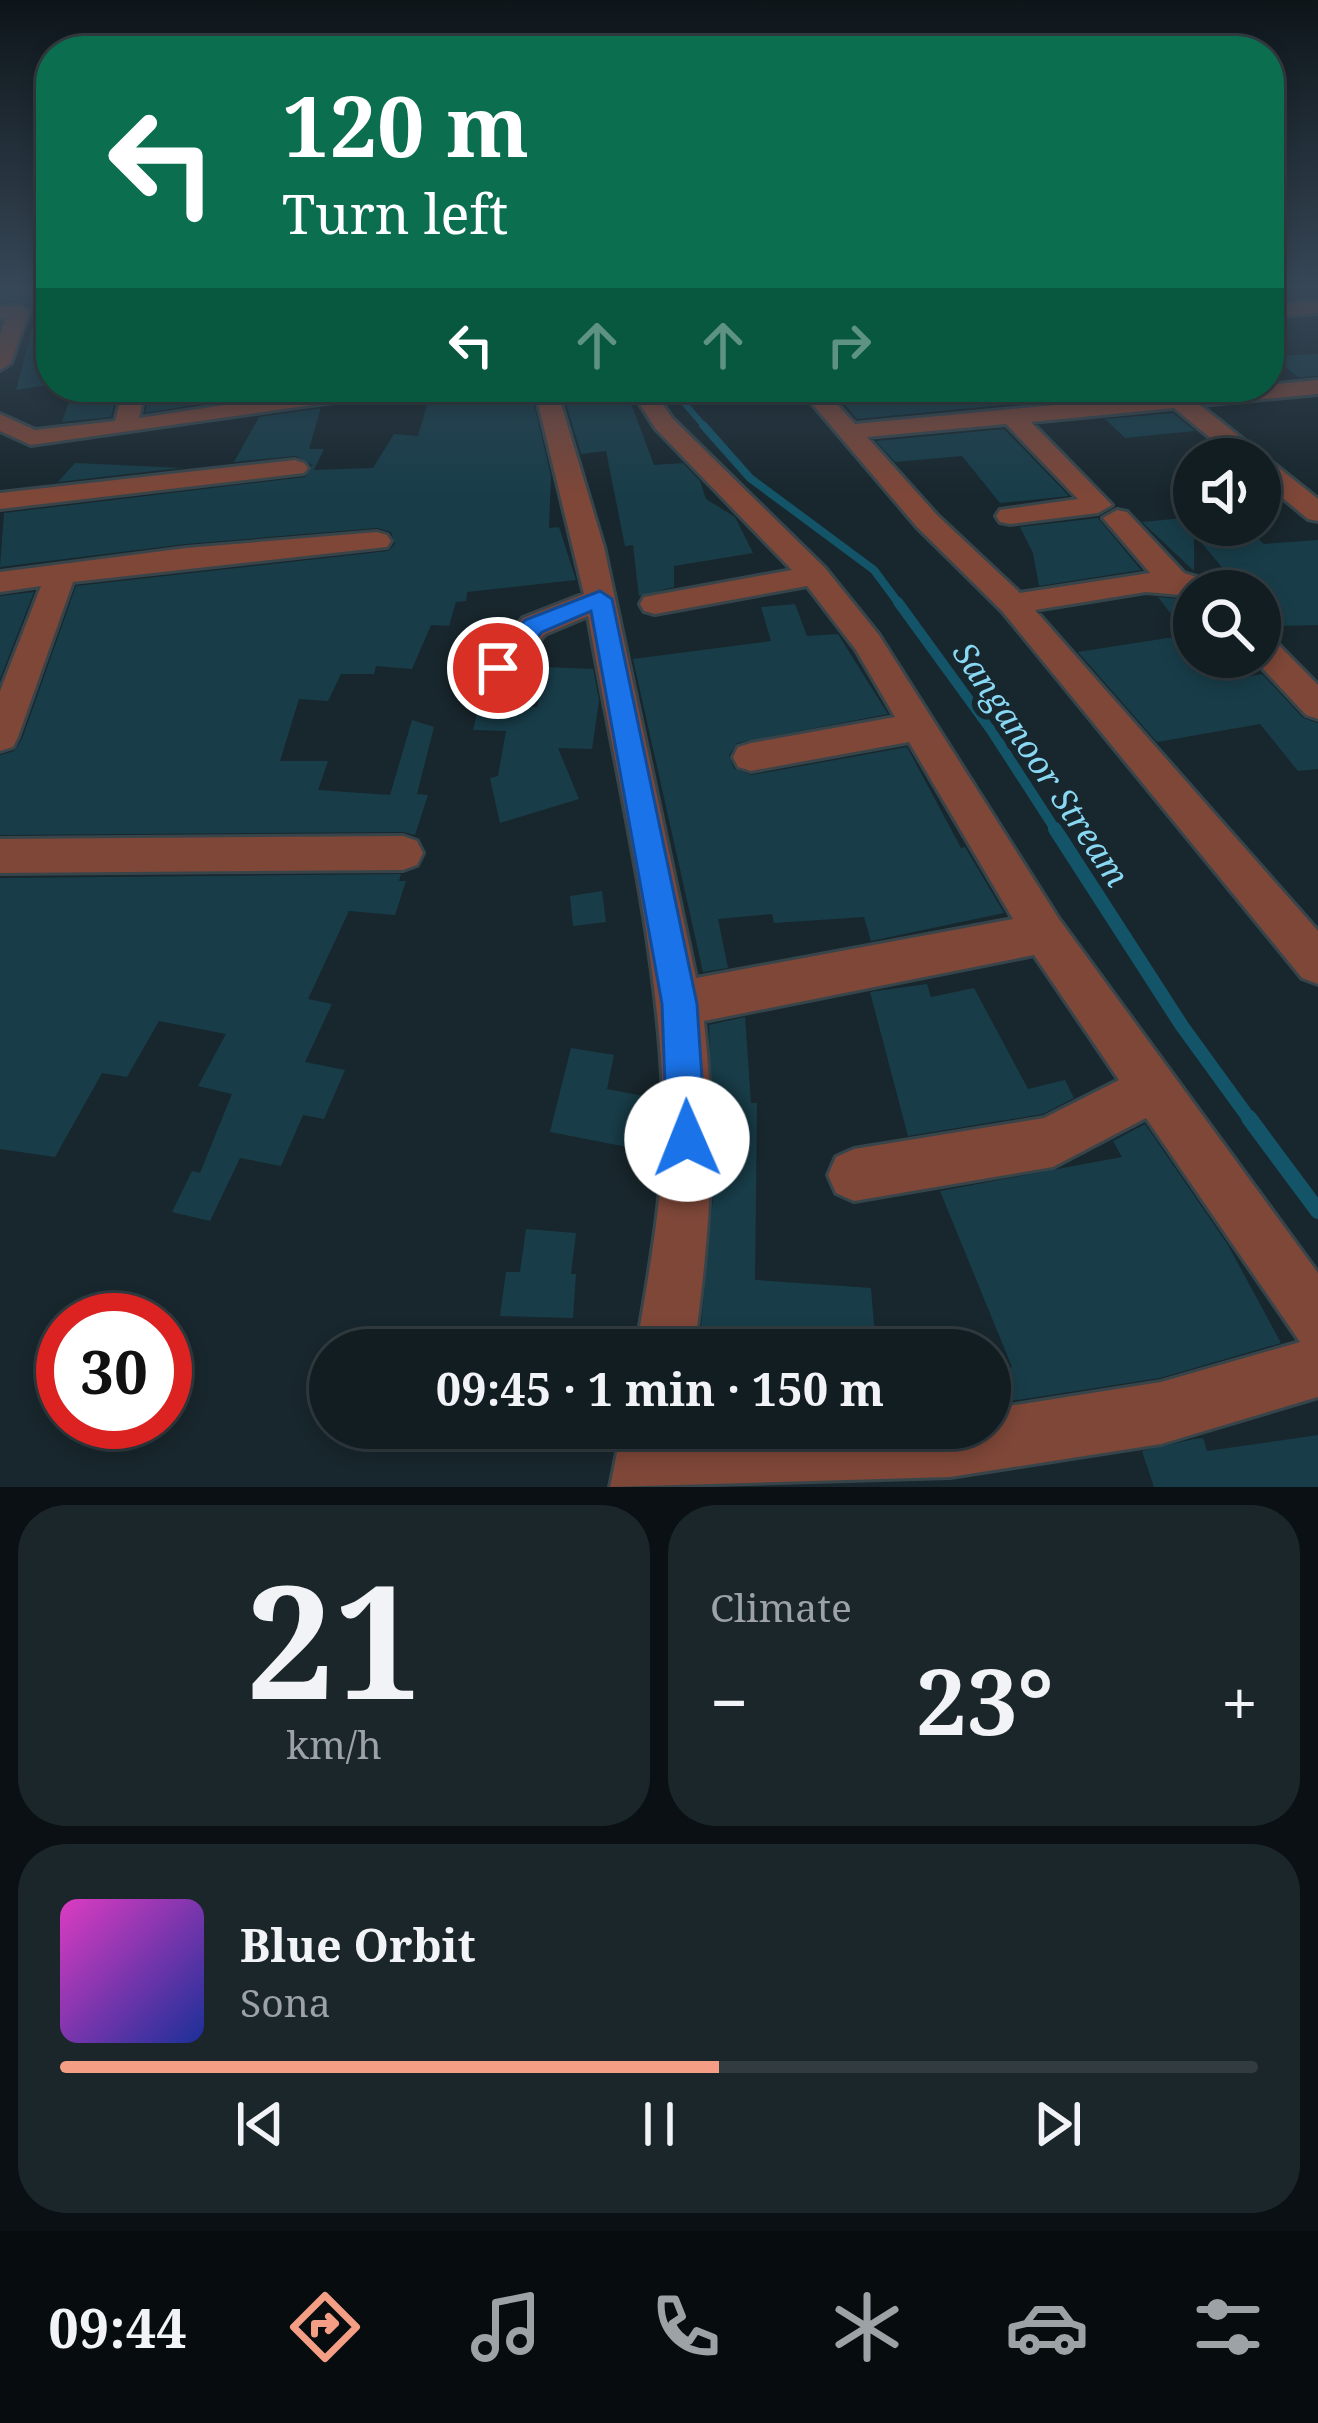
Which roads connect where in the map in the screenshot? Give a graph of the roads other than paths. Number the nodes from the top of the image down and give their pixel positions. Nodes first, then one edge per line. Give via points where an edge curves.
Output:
1 (1318, 386) edge
2 (1284, 388) edge
3 (131, 402) edge
4 (242, 402) edge
5 (548, 402) edge
6 (650, 402) edge
7 (822, 402) edge
8 (1113, 402) edge
9 (1180, 402) edge
10 (1012, 416) junction
11 (0, 422) edge
12 (125, 427) junction
13 (848, 432) junction
14 (1225, 438) edge
15 (295, 468) dead end
16 (1281, 468) edge
17 (1318, 471) edge
18 (1281, 483) edge
19 (0, 501) edge
20 (1318, 513) edge
21 (1010, 516) dead end
22 (1117, 518) dead end
23 (376, 541) dead end
24 (814, 575) junction
25 (60, 576) junction
26 (1173, 580) edge
27 (1173, 581) edge
28 (0, 582) edge
29 (600, 599) junction
30 (655, 604) dead end
31 (1013, 604) junction
32 (1281, 667) edge
33 (498, 668) dead end
34 (1318, 706) edge
35 (921, 726) junction
36 (0, 737) edge
37 (751, 757) dead end
38 (403, 853) dead end
39 (0, 856) edge
40 (1044, 933) junction
41 (1318, 963) edge
42 (679, 1004) junction
43 (1154, 1089) junction
44 (854, 1175) dead end
45 (1318, 1321) edge
46 (668, 1329) edge
47 (1318, 1367) edge
48 (648, 1457) edge

1 - 2 street
3 - 12 street
4 - 12 street
5 - 29 street
6 - 24 street
7 - 13 street
8 - 10 street
9 - 14 street
10 - 13 street
10 - 21 street via 1098,505
11 - 12 street via 31,438
13 - 31 street
15 - 19 street
16 - 17 street
18 - 20 street
22 - 26 street
23 - 25 street
24 - 30 street
24 - 35 street
25 - 28 street
25 - 36 street
27 - 31 street
29 - 33 street via 534,626
29 - 42 street
31 - 41 street
32 - 34 street
35 - 37 street
35 - 40 street
38 - 39 street
40 - 42 street
40 - 43 street
42 - 46 street via 688,1099 685,1220
43 - 44 street via 1053,1142
43 - 45 street
47 - 48 street via 1161,1413 950,1446

